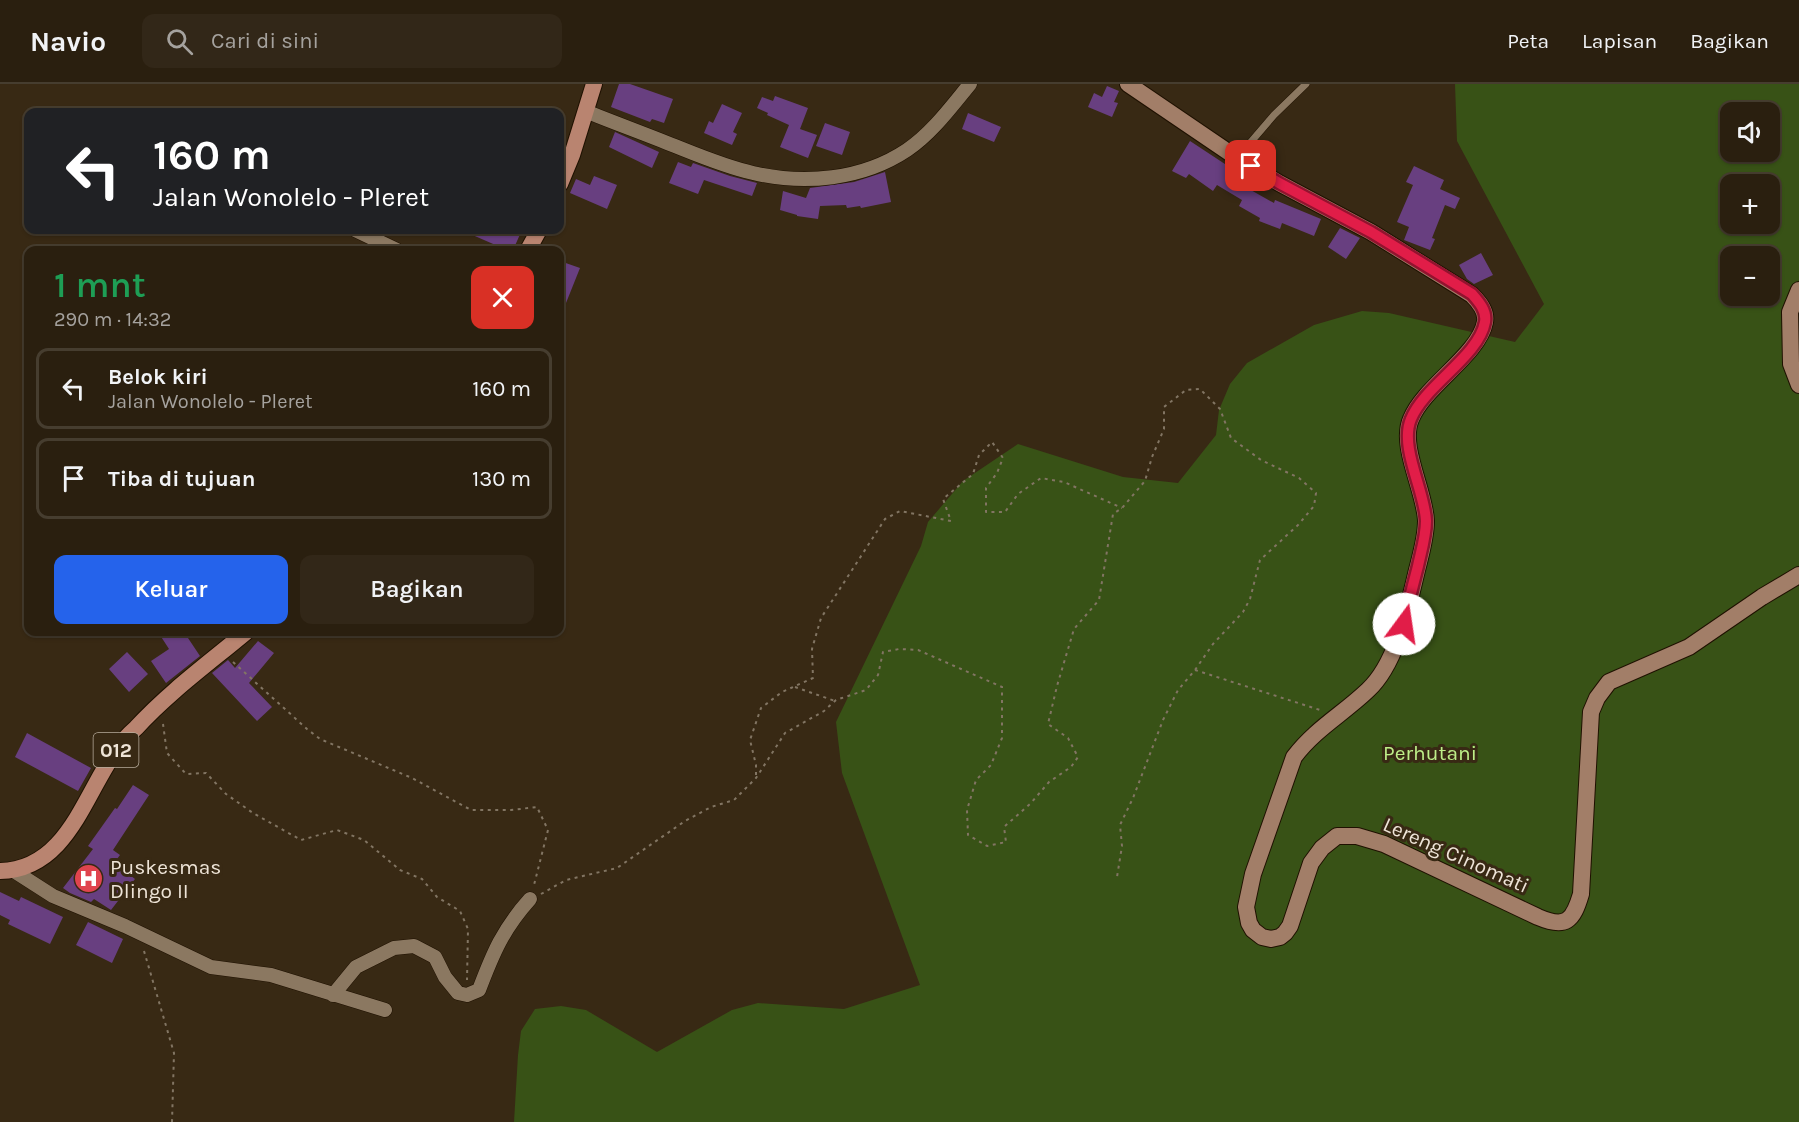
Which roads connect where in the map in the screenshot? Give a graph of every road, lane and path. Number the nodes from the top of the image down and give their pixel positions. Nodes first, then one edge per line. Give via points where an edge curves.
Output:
1 (594, 84) edge
2 (970, 84) edge
3 (1128, 84) edge
4 (1306, 84) edge
5 (585, 111) junction
6 (1237, 158) junction
7 (564, 174) edge
8 (363, 234) edge
9 (389, 246) edge
10 (1799, 290) edge
11 (1799, 385) edge
12 (1122, 508) junction
13 (1799, 575) edge
14 (241, 636) edge
15 (222, 652) junction
16 (1195, 670) junction
17 (794, 687) junction
18 (835, 701) junction
19 (160, 705) junction
20 (1337, 715) junction
21 (756, 778) junction
22 (7, 871) edge
23 (1117, 877) dead end
24 (530, 900) junction
25 (140, 933) junction
26 (333, 995) junction
27 (467, 995) junction
28 (385, 1010) dead end
29 (172, 1122) edge

1 - 5 main road
2 - 5 street via 909,149 872,168 828,178 777,178 751,173
3 - 6 main road
4 - 6 lane
5 - 7 main road
6 - 20 main road, Lereng Cinomati via 1371,232 1472,294 1484,311 1485,321 1478,339 1411,418 1407,431 1409,446 1426,520 1404,624 1384,669 1369,689
8 - 9 street
10 - 11 main road via 1790,312 1791,364
12 - 16 path via 1145,481 1164,429 1164,408 1186,390 1200,389 1220,408 1232,438 1316,492 1314,506 1260,560 1243,612
12 - 17 path via 1064,482 1041,478 1018,494 1005,512 986,512 986,488 1003,458 992,442 979,455 973,474 943,499 951,521 900,511 885,519 821,618 812,649 813,678
12 - 18 path via 1113,514 1099,600 1074,629 1048,724 1068,738 1078,757 1004,827 1006,842 987,846 968,835 968,810 976,780 991,765 1002,738 1002,687 918,650 899,650 883,652 878,675 866,690
13 - 20 main road, Lereng Cinomati via 1689,647 1609,682 1597,698 1591,712 1581,894 1575,913 1565,922 1552,923 1538,917 1384,844 1357,836 1337,836 1311,863 1285,933 1271,939 1253,930 1246,907 1253,874 1294,758 1306,741
14 - 15 main road, 012
15 - 19 main road, 012
15 - 24 path via 320,739 412,778 471,810 537,807 548,830
16 - 20 path
16 - 23 path via 1178,690 1163,720 1120,825 1122,846
17 - 18 path
17 - 21 path via 761,708 750,740
18 - 21 path via 784,733
19 - 22 main road, 012 via 115,751 69,831 45,856
19 - 27 path via 167,753 186,774 206,773 226,794 301,840 337,830 364,840 400,870 422,879 437,897 460,910 468,929
21 - 24 path via 734,800 685,821 617,868 566,879
22 - 25 street via 53,896
24 - 27 street via 513,918 495,949 479,990
25 - 26 street via 211,967 271,975
25 - 29 path via 174,1053
26 - 27 street via 356,967 394,948 414,946 435,957 458,993
26 - 28 street

